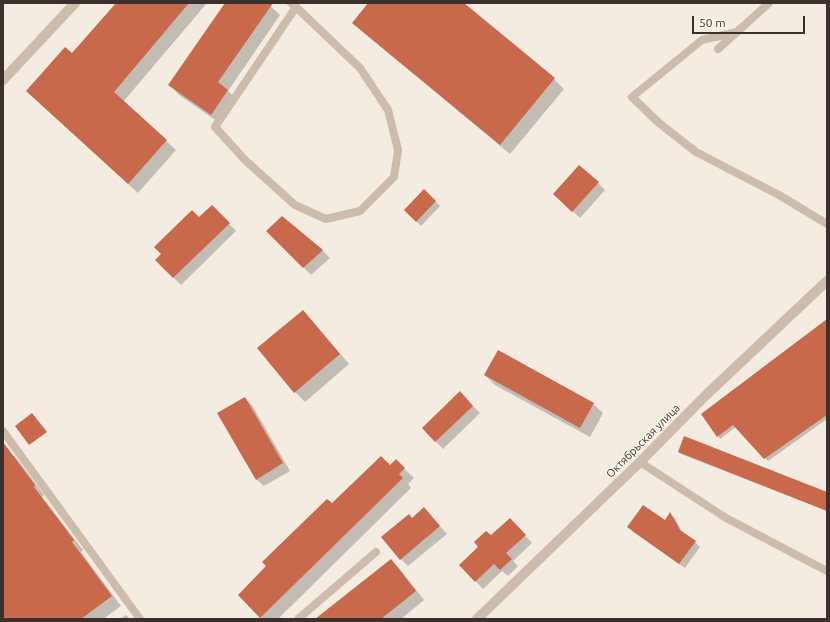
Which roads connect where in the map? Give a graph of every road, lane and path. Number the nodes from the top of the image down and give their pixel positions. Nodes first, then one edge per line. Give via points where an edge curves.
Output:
1 (75, 3) edge
2 (769, 3) edge
3 (293, 5) edge
4 (736, 32) junction
5 (718, 49) dead end
6 (3, 80) edge
7 (827, 224) edge
8 (827, 281) edge
9 (3, 431) edge
10 (640, 462) junction
11 (376, 552) dead end
12 (827, 571) edge
13 (140, 619) edge
14 (298, 619) edge
15 (477, 619) edge

1 - 6 street
2 - 4 lane
3 - 3 lane via 360,68 388,110 398,150 394,177 360,211 326,219 295,205 245,160 215,127
4 - 5 lane
4 - 7 lane via 702,40 632,97 659,123 696,152 779,195
8 - 10 street, Октябрьская улица via 705,396
9 - 13 lane
10 - 12 lane via 726,518
10 - 15 street, Октябрьская улица
11 - 14 lane

